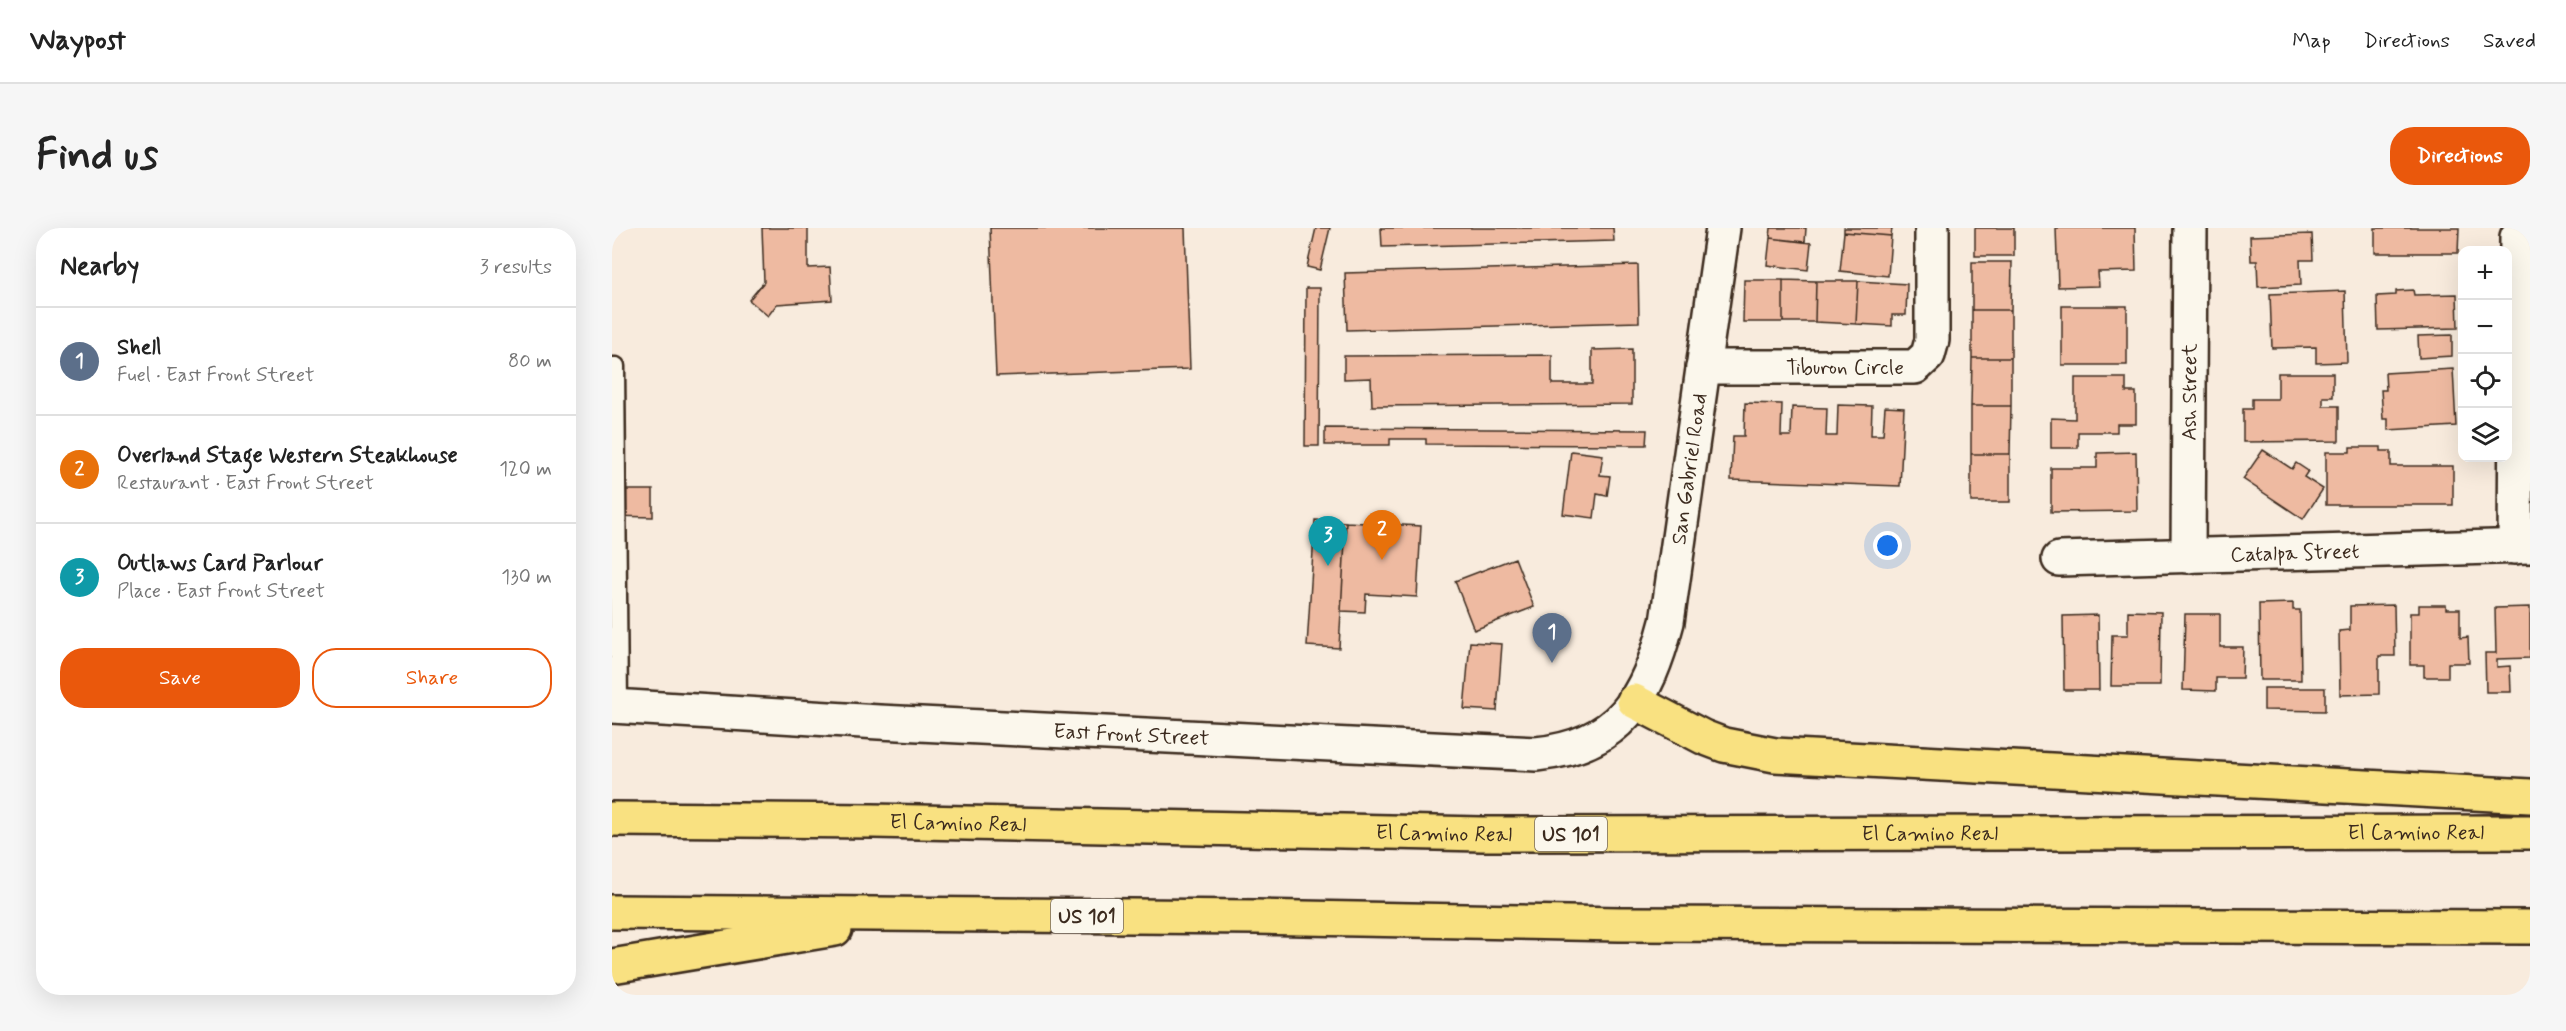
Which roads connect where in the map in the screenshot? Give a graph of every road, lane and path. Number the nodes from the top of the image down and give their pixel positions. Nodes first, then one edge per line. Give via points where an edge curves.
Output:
1 (1723, 228) edge
2 (1932, 228) edge
3 (2190, 228) edge
4 (2517, 237) dead end
5 (612, 366) edge
6 (1704, 367) junction
7 (2523, 547) edge
8 (2188, 556) junction
9 (2059, 559) dead end
10 (1634, 701) junction
11 (615, 706) edge
12 (2530, 796) edge
13 (612, 819) edge
14 (2530, 832) edge
15 (612, 912) edge
16 (917, 915) junction
17 (2530, 927) edge
18 (612, 966) edge

1 - 6 street, San Gabriel Road
2 - 6 street, Tiburon Circle via 1932,340 1928,355 1915,367
3 - 8 street, Ash Street
4 - 7 street
5 - 11 lane via 616,366
6 - 10 street, San Gabriel Road via 1667,622 1652,672
7 - 8 street, Catalpa Street
8 - 9 street, Catalpa Street
10 - 11 street, East Front Street via 1609,732 1560,752 1536,754
10 - 12 highway via 1703,737 1775,755
13 - 14 highway, El Camino Real / US 101 via 1482,834
15 - 16 highway, US 101
16 - 17 highway, US 101 via 1631,924
16 - 18 highway

